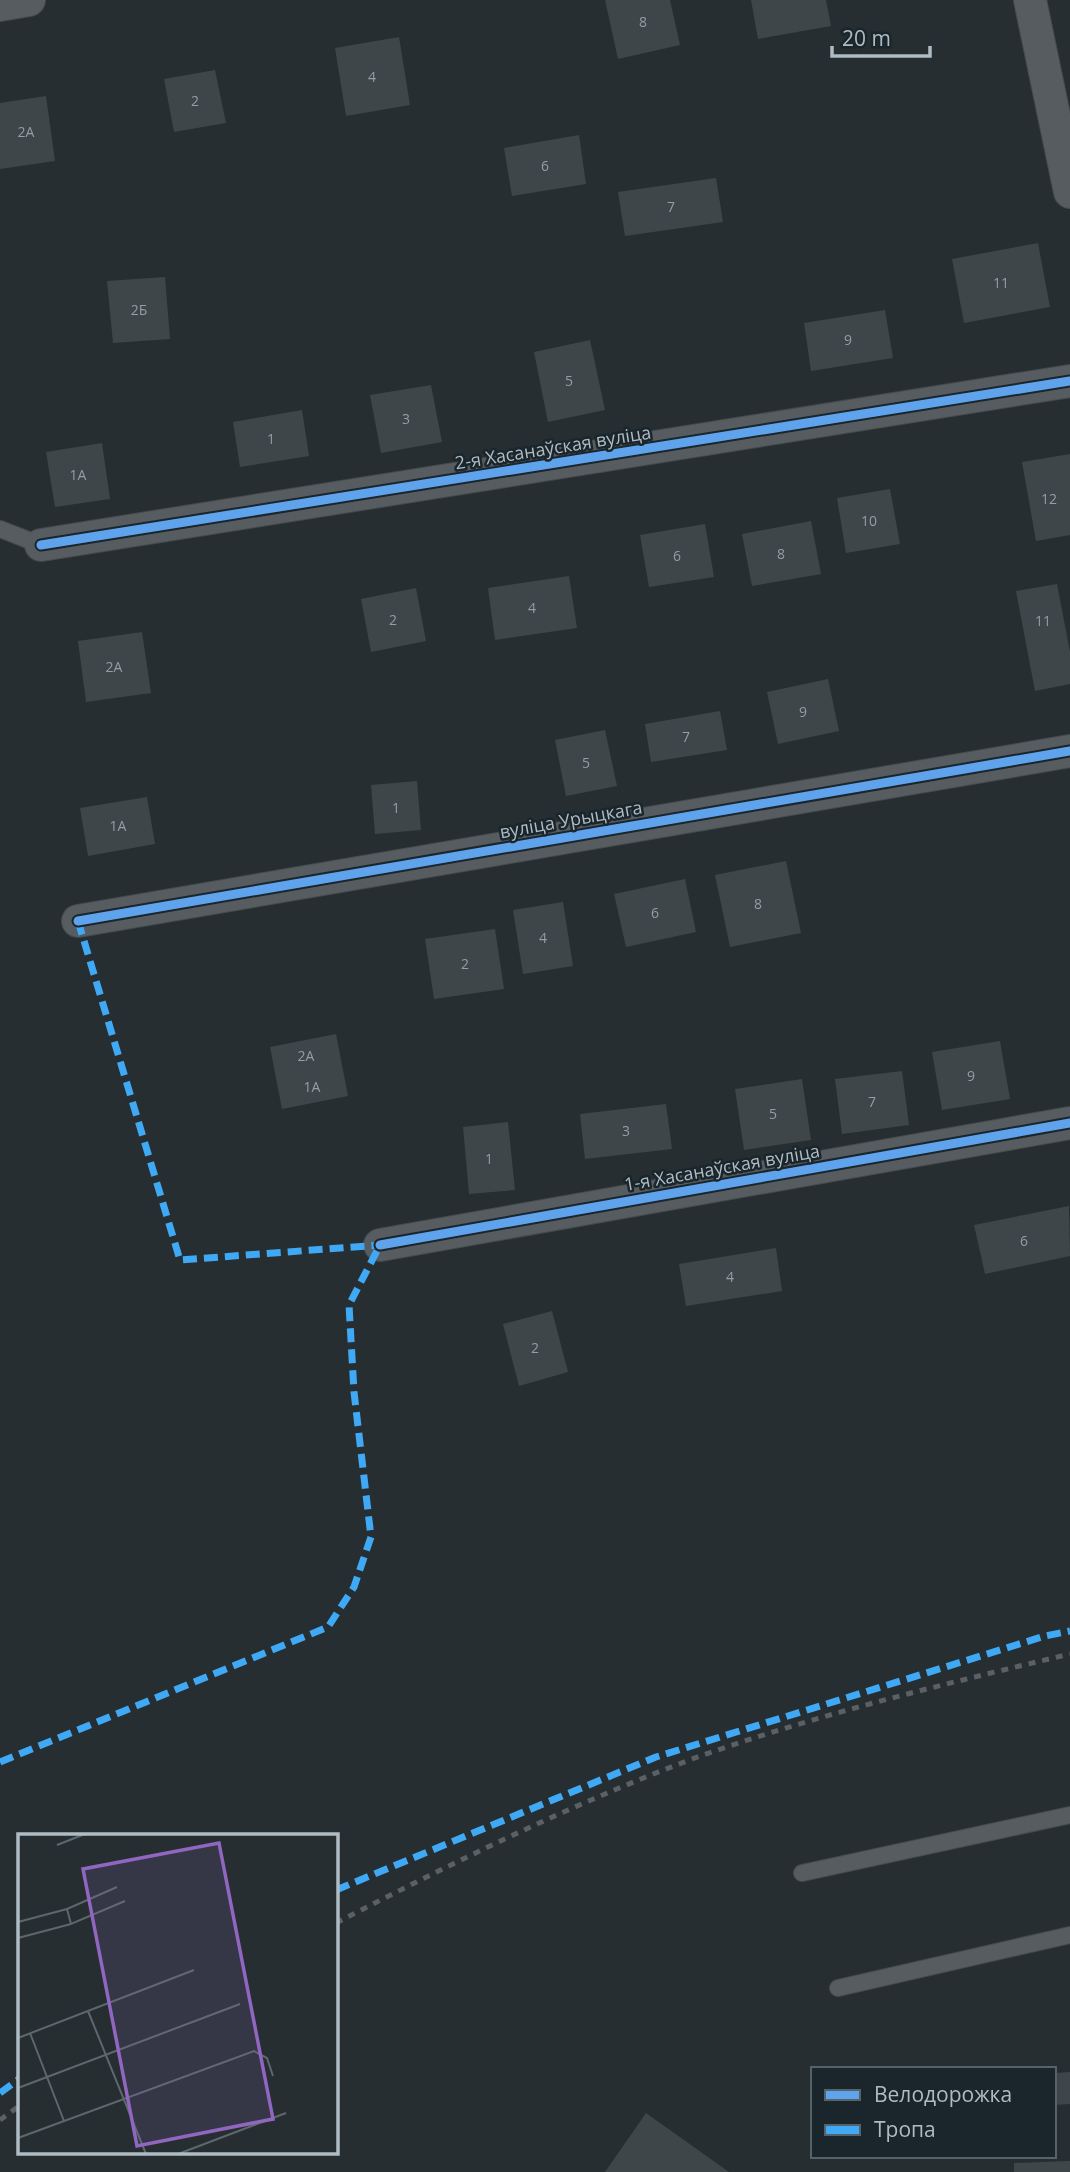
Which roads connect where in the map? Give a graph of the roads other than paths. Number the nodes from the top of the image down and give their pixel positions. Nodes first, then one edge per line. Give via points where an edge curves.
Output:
1 (29, 0) edge
2 (1030, 0) edge
3 (0, 5) edge
4 (1070, 192) edge
5 (1070, 381) edge
6 (0, 529) edge
7 (41, 545) joint
8 (1070, 751) edge
9 (78, 921) dead end
10 (1070, 1123) edge
11 (380, 1245) dead end
12 (1070, 1815) edge
13 (802, 1873) dead end
14 (1070, 1935) edge
15 (838, 1988) dead end

1 - 3 street
2 - 4 street
5 - 7 street, 2-я Хасанаўская вуліца
6 - 7 lane
8 - 9 street, вуліца Урыцкага
10 - 11 street, 1-я Хасанаўская вуліца
12 - 13 lane
14 - 15 lane

